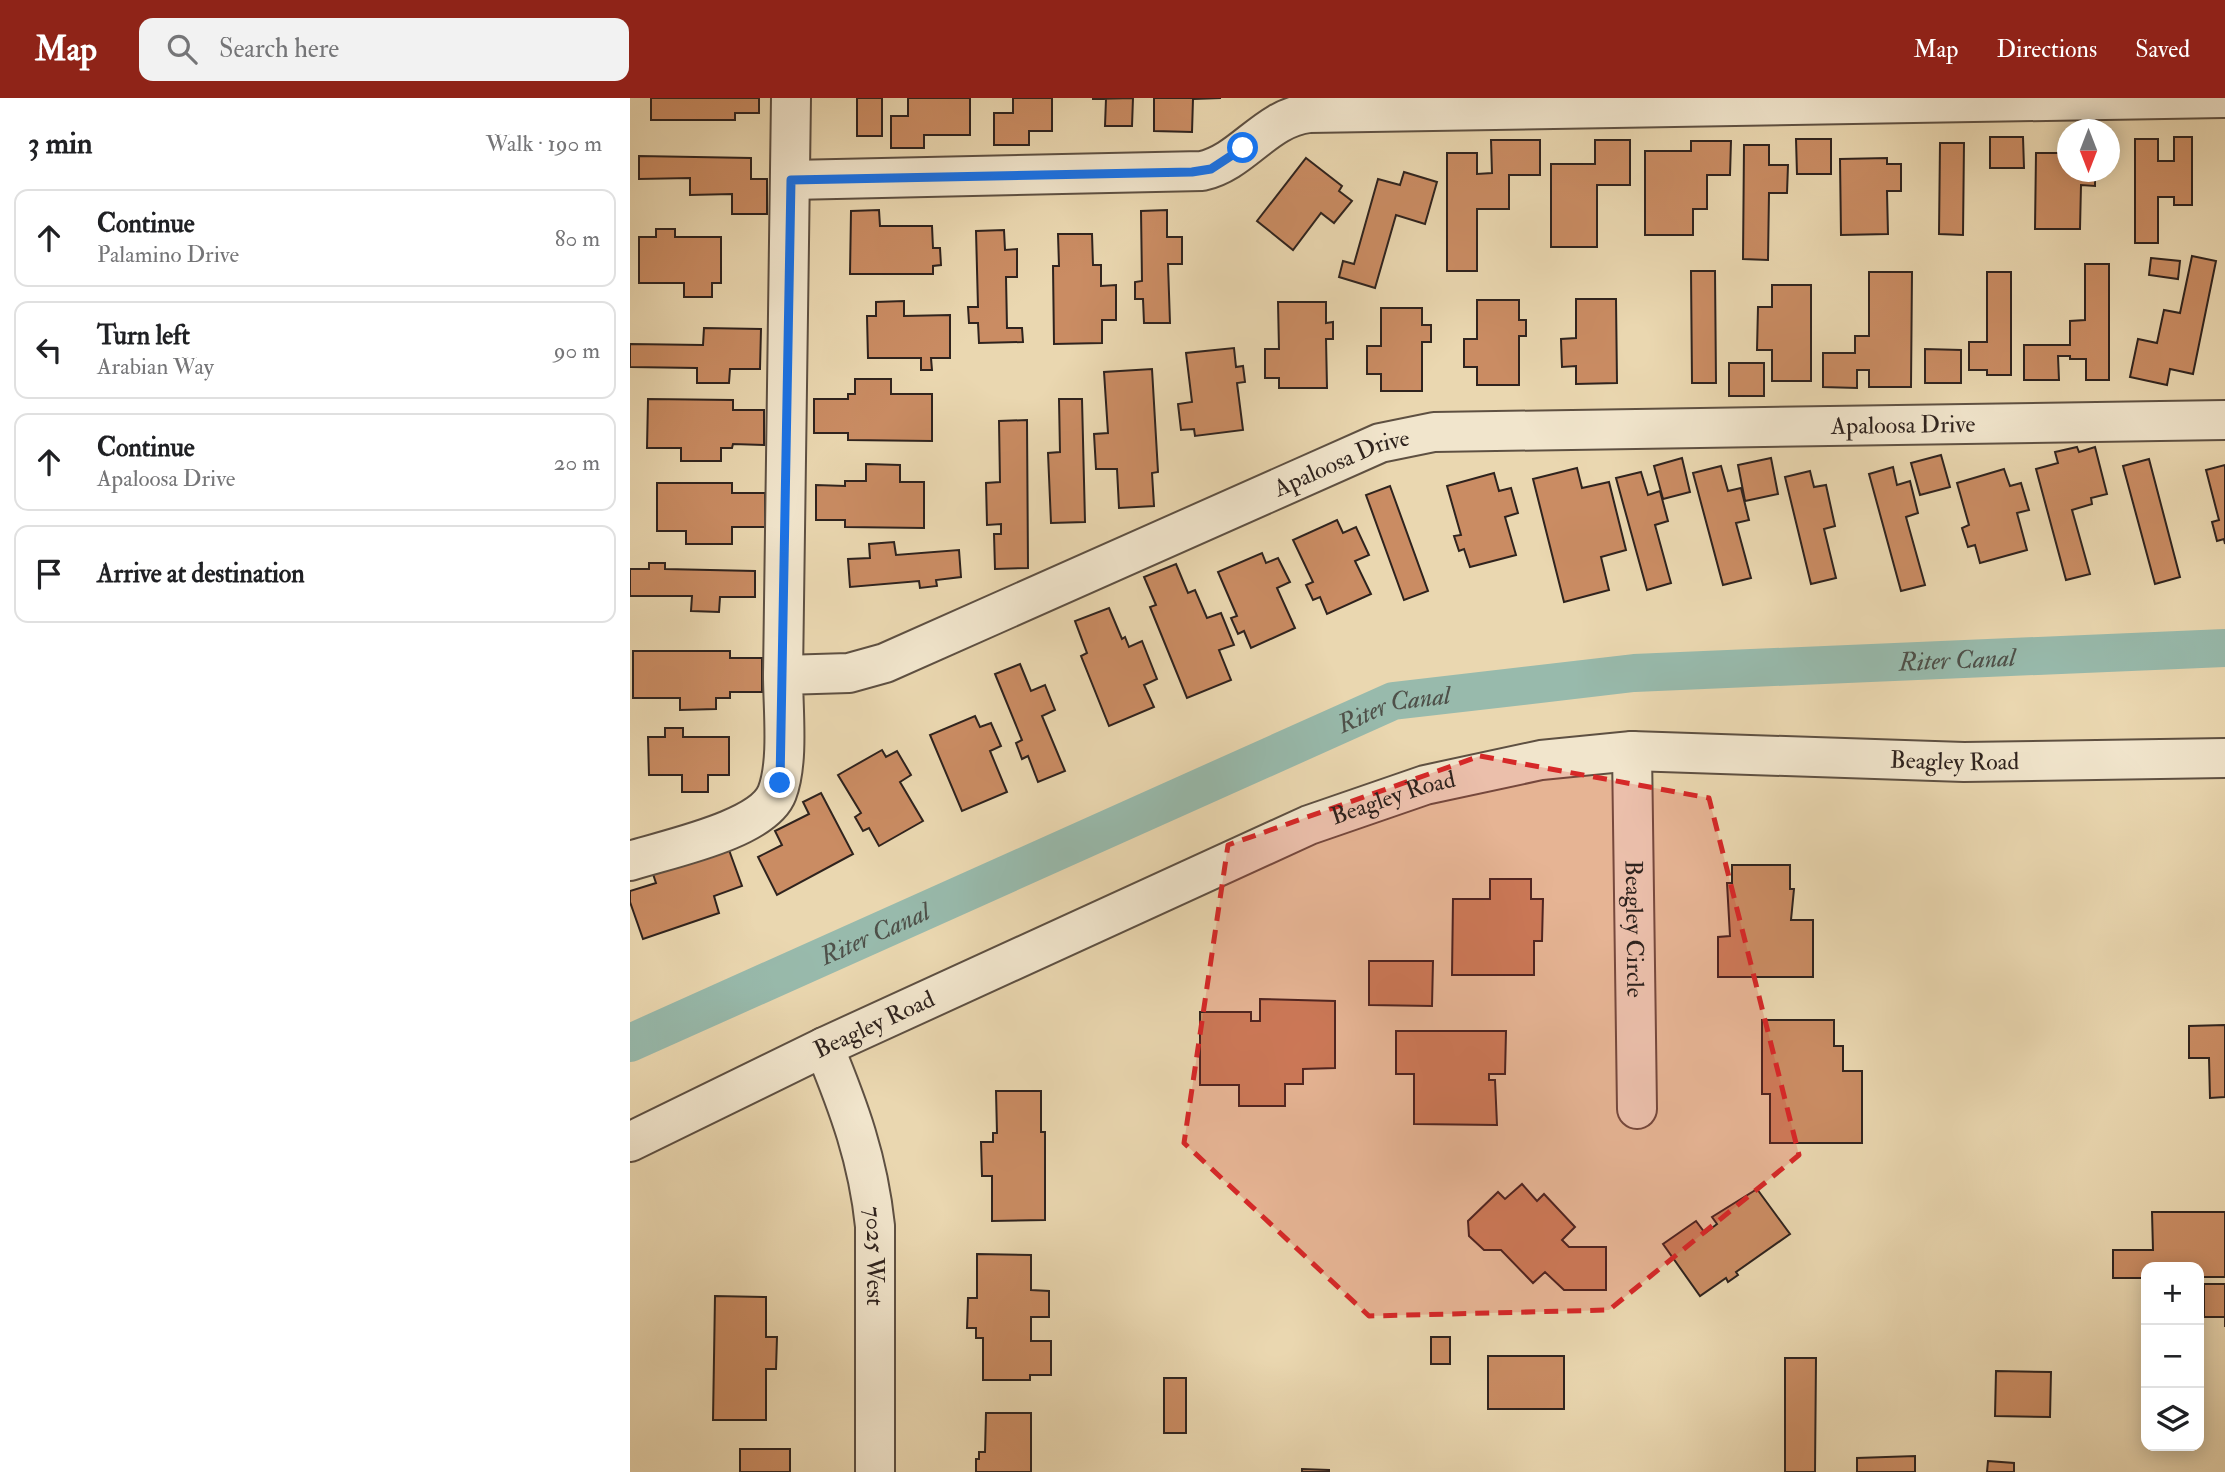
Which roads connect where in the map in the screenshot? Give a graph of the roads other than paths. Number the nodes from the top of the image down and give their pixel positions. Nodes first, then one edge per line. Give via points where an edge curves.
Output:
1 (791, 98) edge
2 (2223, 98) edge
3 (791, 180) junction
4 (2225, 420) edge
5 (783, 676) junction
6 (1632, 751) junction
7 (2225, 758) edge
8 (630, 861) edge
9 (824, 1047) junction
10 (1637, 1109) dead end
11 (630, 1143) edge
12 (875, 1472) edge

1 - 3 street
2 - 3 street via 1309,113 1285,118 1220,164 1202,171
3 - 5 street
4 - 5 street, Apaloosa Drive via 1416,434 1363,450 885,663 849,673
5 - 8 street via 781,776 768,809 733,828
6 - 7 street, Beagley Road via 1964,762
6 - 9 street, Beagley Road via 1484,771 1367,803 1309,825
6 - 10 street, Beagley Circle
9 - 11 street, Beagley Road
9 - 12 street, 7025 West via 851,1112 871,1188

